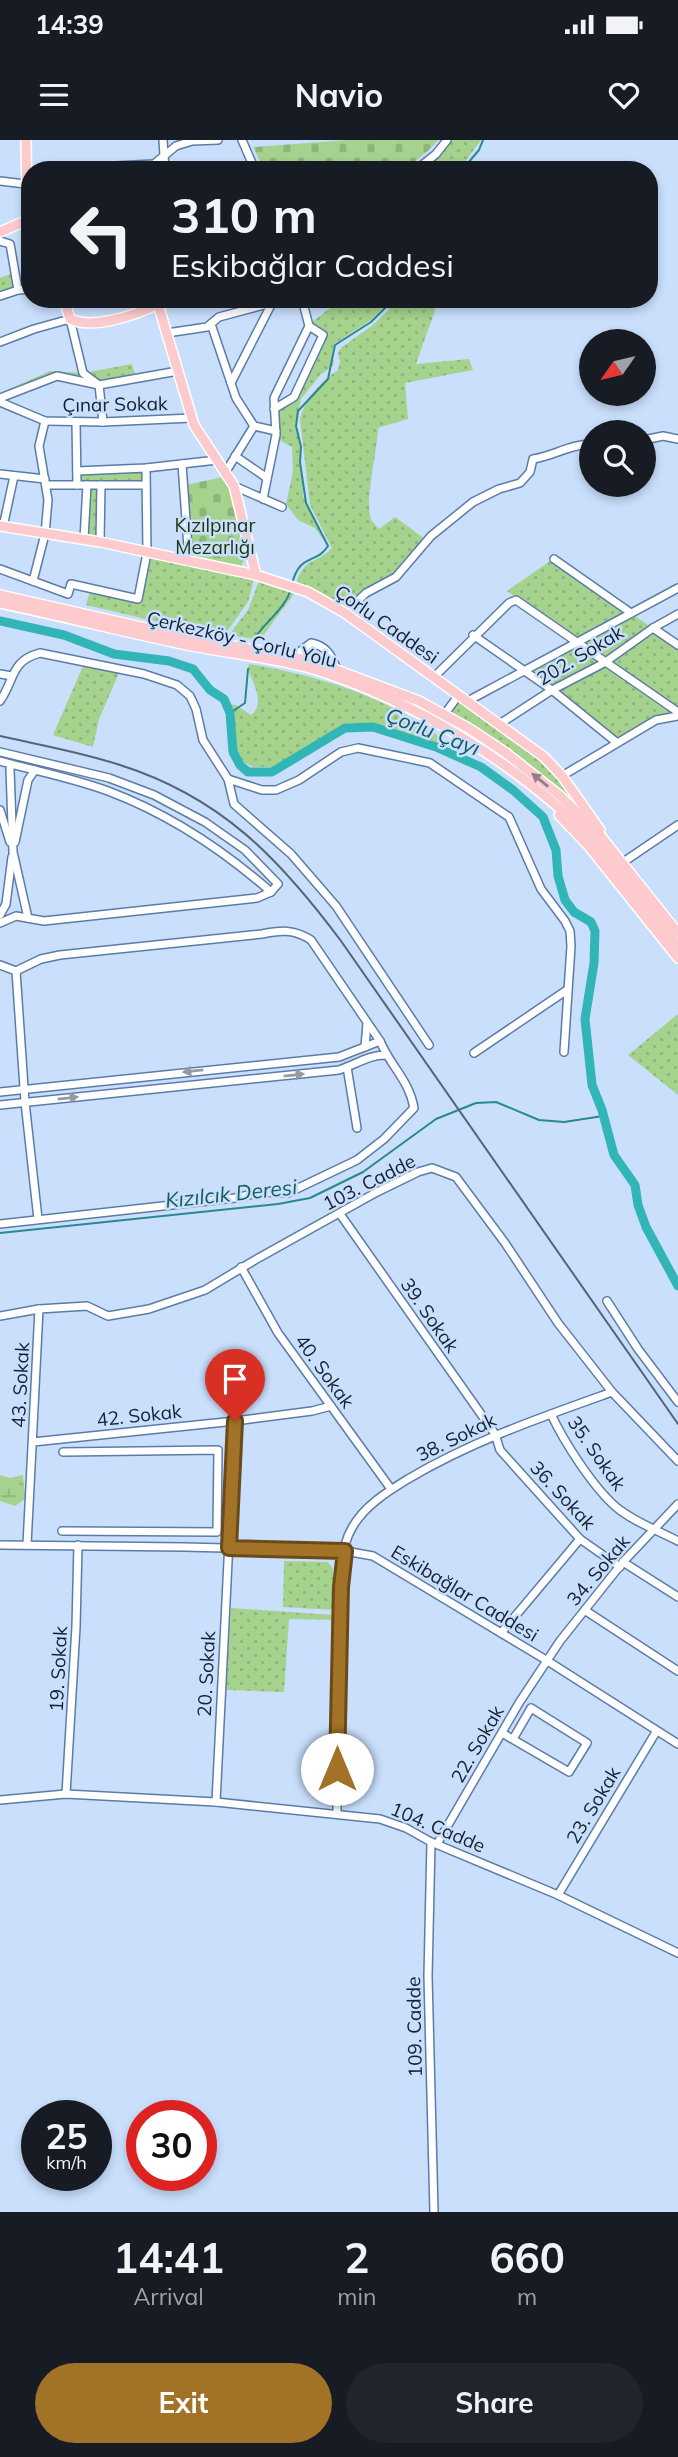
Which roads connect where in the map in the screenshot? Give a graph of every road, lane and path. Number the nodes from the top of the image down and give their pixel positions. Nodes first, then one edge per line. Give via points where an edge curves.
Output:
1 (26, 140) edge
2 (163, 140) edge
3 (202, 140) edge
4 (218, 140) edge
5 (242, 140) edge
6 (447, 140) edge
7 (163, 158) junction
8 (27, 161) edge
9 (158, 161) edge
10 (164, 161) edge
11 (251, 161) edge
12 (427, 161) edge
13 (0, 181) edge
14 (21, 184) edge
15 (21, 216) edge
16 (21, 220) edge
17 (0, 226) edge
18 (0, 232) edge
19 (0, 241) edge
20 (18, 290) junction
21 (21, 290) edge
22 (0, 296) edge
23 (67, 308) edge
24 (144, 308) edge
25 (162, 308) edge
26 (253, 308) edge
27 (269, 308) edge
28 (304, 308) edge
29 (70, 319) junction
30 (211, 324) junction
31 (309, 326) junction
32 (167, 333) junction
33 (0, 342) edge
34 (178, 371) junction
35 (231, 383) junction
36 (99, 385) junction
37 (0, 400) edge
38 (274, 409) junction
39 (192, 418) junction
40 (45, 421) junction
41 (76, 422) junction
42 (103, 422) junction
43 (254, 426) junction
44 (276, 431) junction
45 (656, 437) edge
46 (678, 439) edge
47 (579, 444) edge
48 (235, 456) junction
49 (217, 460) junction
50 (183, 464) junction
51 (146, 468) junction
52 (77, 471) junction
53 (225, 473) junction
54 (0, 474) edge
55 (14, 476) junction
56 (267, 478) junction
57 (46, 482) junction
58 (77, 485) junction
59 (87, 485) junction
60 (101, 485) junction
61 (146, 485) junction
62 (234, 486) junction
63 (263, 499) junction
64 (282, 507) dead end
65 (2, 526) edge
66 (45, 534) junction
67 (85, 540) junction
68 (100, 542) junction
69 (147, 553) junction
70 (554, 559) dead end
71 (189, 562) junction
72 (0, 569) edge
73 (256, 575) junction
74 (33, 581) junction
75 (678, 588) edge
76 (0, 595) edge
77 (0, 603) edge
78 (345, 613) junction
79 (631, 613) junction
80 (678, 614) edge
81 (653, 628) junction
82 (474, 635) junction
83 (576, 641) junction
84 (678, 645) edge
85 (293, 657) junction
86 (604, 663) junction
87 (337, 670) junction
88 (523, 670) junction
89 (0, 674) edge
90 (12, 676) junction
91 (433, 678) junction
92 (552, 690) junction
93 (462, 699) junction
94 (0, 701) edge
95 (678, 714) edge
96 (444, 715) junction
97 (498, 725) junction
98 (616, 743) junction
99 (0, 752) edge
100 (0, 761) edge
101 (500, 763) junction
102 (10, 769) dead end
103 (35, 770) junction
104 (562, 776) junction
105 (228, 779) junction
106 (0, 810) edge
107 (676, 829) edge
108 (13, 852) junction
109 (622, 863) junction
110 (271, 892) junction
111 (0, 915) edge
112 (28, 918) junction
113 (0, 923) edge
114 (678, 933) edge
115 (678, 946) edge
116 (678, 958) edge
117 (0, 965) edge
118 (16, 971) junction
119 (567, 990) junction
120 (367, 1022) junction
121 (380, 1041) junction
122 (429, 1045) dead end
123 (365, 1047) junction
124 (564, 1052) dead end
125 (474, 1053) dead end
126 (386, 1055) junction
127 (347, 1067) junction
128 (25, 1090) junction
129 (0, 1093) edge
130 (25, 1102) junction
131 (0, 1105) edge
132 (356, 1128) dead end
133 (340, 1214) junction
134 (38, 1219) junction
135 (0, 1223) edge
136 (241, 1267) junction
137 (607, 1301) dead end
138 (39, 1309) junction
139 (0, 1316) edge
140 (612, 1392) junction
141 (678, 1402) edge
142 (331, 1406) junction
143 (551, 1414) junction
144 (235, 1421) junction
145 (495, 1434) junction
146 (33, 1442) junction
147 (63, 1452) dead end
148 (678, 1461) edge
149 (391, 1489) junction
150 (678, 1504) edge
151 (655, 1529) junction
152 (62, 1531) dead end
153 (218, 1532) junction
154 (580, 1539) junction
155 (678, 1541) edge
156 (0, 1545) edge
157 (27, 1545) junction
158 (78, 1545) junction
159 (229, 1546) junction
160 (345, 1551) junction
161 (621, 1565) junction
162 (678, 1597) edge
163 (586, 1611) junction
164 (501, 1633) junction
165 (546, 1660) junction
166 (678, 1671) edge
167 (502, 1732) junction
168 (656, 1732) junction
169 (513, 1739) junction
170 (678, 1744) edge
171 (66, 1794) junction
172 (0, 1800) edge
173 (216, 1802) junction
174 (337, 1813) junction
175 (434, 1843) junction
176 (558, 1895) junction
177 (677, 1951) edge
178 (434, 2212) edge

1 - 8 main road
2 - 7 street
3 - 4 street
3 - 7 street via 176,146
5 - 11 street
6 - 12 street
7 - 9 street
7 - 10 street
13 - 14 street
15 - 17 main road
16 - 18 main road
19 - 20 street via 10,244
20 - 21 street
20 - 22 street
23 - 29 main road
24 - 29 main road via 107,321 86,324
25 - 32 main road
26 - 30 street via 219,317
27 - 35 street
28 - 31 street
29 - 33 street
29 - 36 street via 83,373
30 - 32 street
30 - 35 street
31 - 38 street via 274,398
31 - 38 street via 323,335 294,397
32 - 34 main road
34 - 36 street
34 - 39 main road
35 - 43 street
36 - 37 street via 57,376
36 - 42 street
37 - 40 street, Çınar Sokak
38 - 44 street
39 - 42 street, Çınar Sokak
39 - 49 main road
40 - 41 street, Çınar Sokak
40 - 57 street via 39,446
41 - 42 street, Çınar Sokak
41 - 52 street
43 - 44 street
43 - 48 street
44 - 56 street
45 - 46 street
47 - 78 street via 533,459 530,472 520,483 473,502 431,536 396,577 366,593
48 - 53 street
48 - 56 street
49 - 50 street
49 - 53 main road
50 - 51 street
50 - 71 street
51 - 52 street
51 - 61 street
52 - 58 street
53 - 62 main road
54 - 55 street
55 - 57 street
55 - 65 street
56 - 63 street
57 - 58 street
57 - 66 street
58 - 59 street
59 - 60 street
59 - 67 street
60 - 61 street
60 - 68 street
61 - 69 street
62 - 63 street
62 - 73 main road
63 - 64 street
65 - 66 main road, Çorlu Caddesi
66 - 67 main road, Çorlu Caddesi
66 - 74 street
67 - 68 main road, Çorlu Caddesi
68 - 69 main road, Çorlu Caddesi
69 - 71 main road, Çorlu Caddesi
69 - 74 street via 138,599 71,584 68,594
70 - 79 street
71 - 73 main road, Çorlu Caddesi
72 - 74 street
73 - 78 main road, Çorlu Caddesi via 309,592
75 - 79 street
76 - 85 main road
77 - 101 main road, Çerkezköy - Çorlu Yolu via 311,669 414,712
78 - 91 main road, Çorlu Caddesi
79 - 83 street
80 - 81 street, 202. Sokak
81 - 84 street
81 - 86 street, 202. Sokak
82 - 83 street via 516,600
82 - 88 street
82 - 91 street
83 - 86 street
83 - 88 street
85 - 87 main road
85 - 87 street via 311,643 317,644 331,653
86 - 92 street, 202. Sokak
86 - 95 street
87 - 96 main road
88 - 92 street
88 - 93 street
89 - 90 street
90 - 94 street
90 - 105 street via 16,666 40,653 177,685 190,696 203,740
91 - 93 main road, Çorlu Caddesi
92 - 97 street, 202. Sokak
92 - 98 street
93 - 96 street
93 - 97 main road, Çorlu Caddesi
95 - 98 street via 656,720
109 -> 96 main road via 559,794
97 - 104 main road, Çorlu Caddesi via 544,757
98 - 104 street
99 - 110 street via 109,778 154,794 244,850 278,884
100 - 103 street
101 - 115 main road via 593,840
101 - 116 main road via 581,837
102 - 108 street
103 - 108 street via 28,780
103 - 110 street via 107,791 161,815 235,860
104 - 109 main road, Çorlu Caddesi
105 - 119 street via 276,790 341,752 358,748 430,763 509,817 541,889 570,931
105 - 122 street via 233,804 291,855 336,906
106 - 108 street
107 - 109 street
108 - 111 street via 6,904
108 - 112 street
109 - 114 main road
110 - 112 street via 257,898 166,909 44,921
112 - 113 street via 16,916
117 - 118 street
118 - 120 street via 60,956 282,929 300,932 311,940
118 - 128 street
119 - 124 street
119 - 125 street
120 - 121 street
120 - 123 street
121 - 123 street
121 - 126 street
123 -> 128 street via 339,1057
126 - 127 street via 371,1055
126 - 134 street via 408,1086 414,1108 357,1160 288,1193 262,1192
130 -> 127 street
127 - 132 street
128 - 129 street
128 - 130 street
130 - 131 street
130 - 134 street
133 - 136 street, 103. Cadde
133 - 140 street, 103. Cadde via 425,1170 456,1177 558,1324
133 - 145 street, 39. Sokak
134 - 135 street
136 - 138 street, 103. Cadde via 205,1290 149,1309 108,1316 88,1306
136 - 142 street, 40. Sokak via 278,1333
137 - 141 street
138 - 139 street, 103. Cadde
138 - 146 street, 43. Sokak
140 - 143 street, 38. Sokak
140 - 148 street, 103. Cadde
142 - 144 street, 42. Sokak
142 - 149 street, 40. Sokak
143 - 145 street, 38. Sokak
143 - 151 street, 35. Sokak via 605,1495 634,1520
144 - 146 street, 42. Sokak
144 - 159 street, 20. Sokak
145 - 149 street, 38. Sokak
145 - 154 street, 36. Sokak via 500,1450
146 - 157 street, 43. Sokak
147 - 153 street via 218,1450
149 - 160 street, 38. Sokak via 352,1526
150 - 151 street, 34. Sokak
151 - 155 street, 35. Sokak
151 - 161 street, 34. Sokak
152 - 153 street
153 - 159 street
154 - 161 street, 36. Sokak
154 - 164 street
156 - 157 street, Eskibağlar Caddesi
157 - 158 street, Eskibağlar Caddesi
158 - 159 street, Eskibağlar Caddesi
158 - 171 street, 19. Sokak
159 - 160 street, Eskibağlar Caddesi
159 - 173 street, 20. Sokak
160 - 164 street, Eskibağlar Caddesi via 373,1556
160 - 174 street via 336,1726
161 - 162 street, 36. Sokak
161 - 163 street, 34. Sokak
163 - 165 street, 34. Sokak
163 - 166 street
164 - 165 street, Eskibağlar Caddesi
165 - 167 street, 22. Sokak
165 - 168 street, Eskibağlar Caddesi
167 - 169 street
167 - 175 street, 22. Sokak
168 - 170 street, Eskibağlar Caddesi
168 - 176 street, 23. Sokak
169 - 169 street via 569,1772 587,1742 531,1708
171 - 172 street, 104. Cadde
171 - 173 street, 104. Cadde
173 - 174 street, 104. Cadde
174 - 175 street, 104. Cadde via 380,1819
175 - 176 street, 104. Cadde
175 - 178 street, 109. Cadde via 428,1976
176 - 177 street, 104. Cadde

